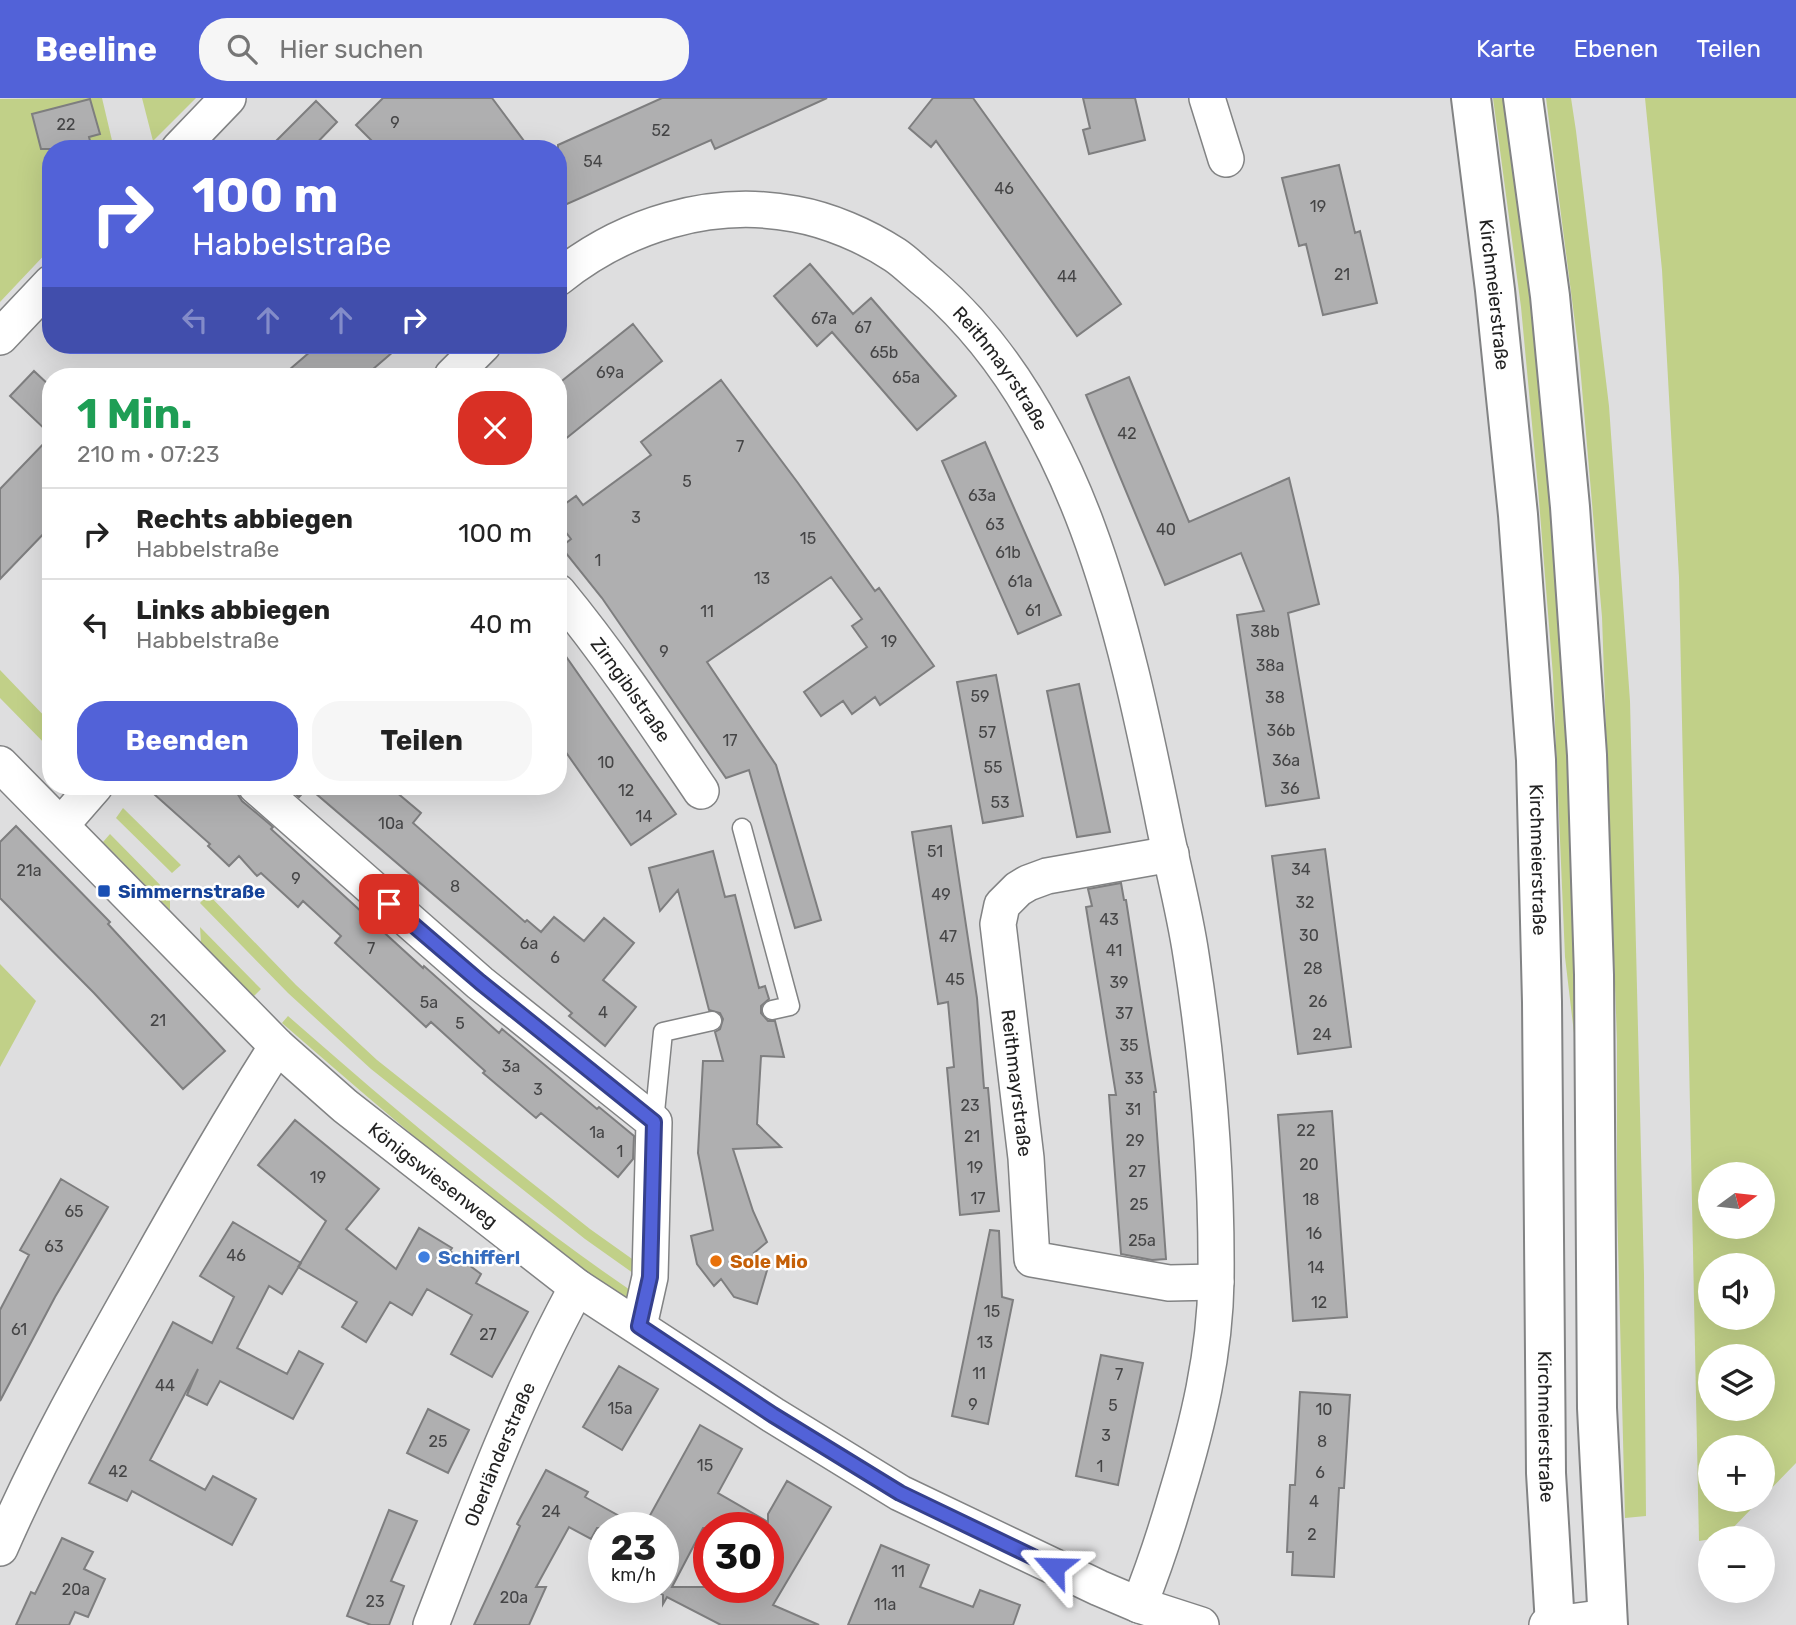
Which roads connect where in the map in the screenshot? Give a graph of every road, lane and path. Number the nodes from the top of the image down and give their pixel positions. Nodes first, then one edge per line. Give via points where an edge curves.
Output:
1 (228, 98) edge
2 (1207, 98) edge
3 (1471, 98) edge
4 (1523, 98) edge
5 (188, 140) edge
6 (1226, 159) dead end
7 (567, 272) edge
8 (42, 293) edge
9 (0, 338) edge
10 (474, 354) edge
11 (460, 368) edge
12 (567, 603) edge
13 (0, 764) edge
14 (701, 791) dead end
15 (87, 795) edge
16 (266, 795) edge
17 (61, 825) junction
18 (741, 828) dead end
19 (1171, 854) junction
20 (772, 1010) dead end
21 (712, 1021) dead end
22 (277, 1046) junction
23 (654, 1122) junction
24 (1216, 1282) junction
25 (577, 1287) junction
26 (639, 1326) junction
27 (0, 1548) edge
28 (1139, 1605) junction
29 (1607, 1621) edge
30 (1553, 1624) edge
31 (431, 1625) edge
32 (1200, 1625) edge

1 - 5 street
2 - 6 street
3 - 30 main road, Kirchmeierstraße via 1518,515 1536,760 1546,1473
4 - 29 main road via 1550,296 1587,755 1594,975 1597,1408
7 - 19 street, Reithmayrstraße via 601,249 650,226 715,209 755,209 809,216 846,230 897,256 947,299 1023,393 1055,452 1090,535 1130,669
8 - 9 street
10 - 11 street
12 - 14 street, Zirngiblstraße
13 - 17 street, Königswiesenweg
15 - 17 street
16 - 23 street via 480,982
17 - 22 street, Königswiesenweg
18 - 20 lane via 790,1006
19 - 24 street, Reithmayrstraße via 1191,954 1203,1049
19 - 24 street, Reithmayrstraße via 1047,876 1018,889 1002,905 998,924 1026,1158 1032,1259 1169,1283
21 - 23 lane via 663,1032
22 - 25 street, Königswiesenweg via 364,1121
22 - 27 street via 107,1337 32,1475
23 - 26 street via 650,1277
24 - 28 street, Reithmayrstraße via 1198,1421 1155,1567
25 - 26 street, Königswiesenweg
25 - 31 street, Oberländerstraße via 516,1414
26 - 28 street, Königswiesenweg via 900,1493
28 - 32 street, Königswiesenweg
29 - 30 street

